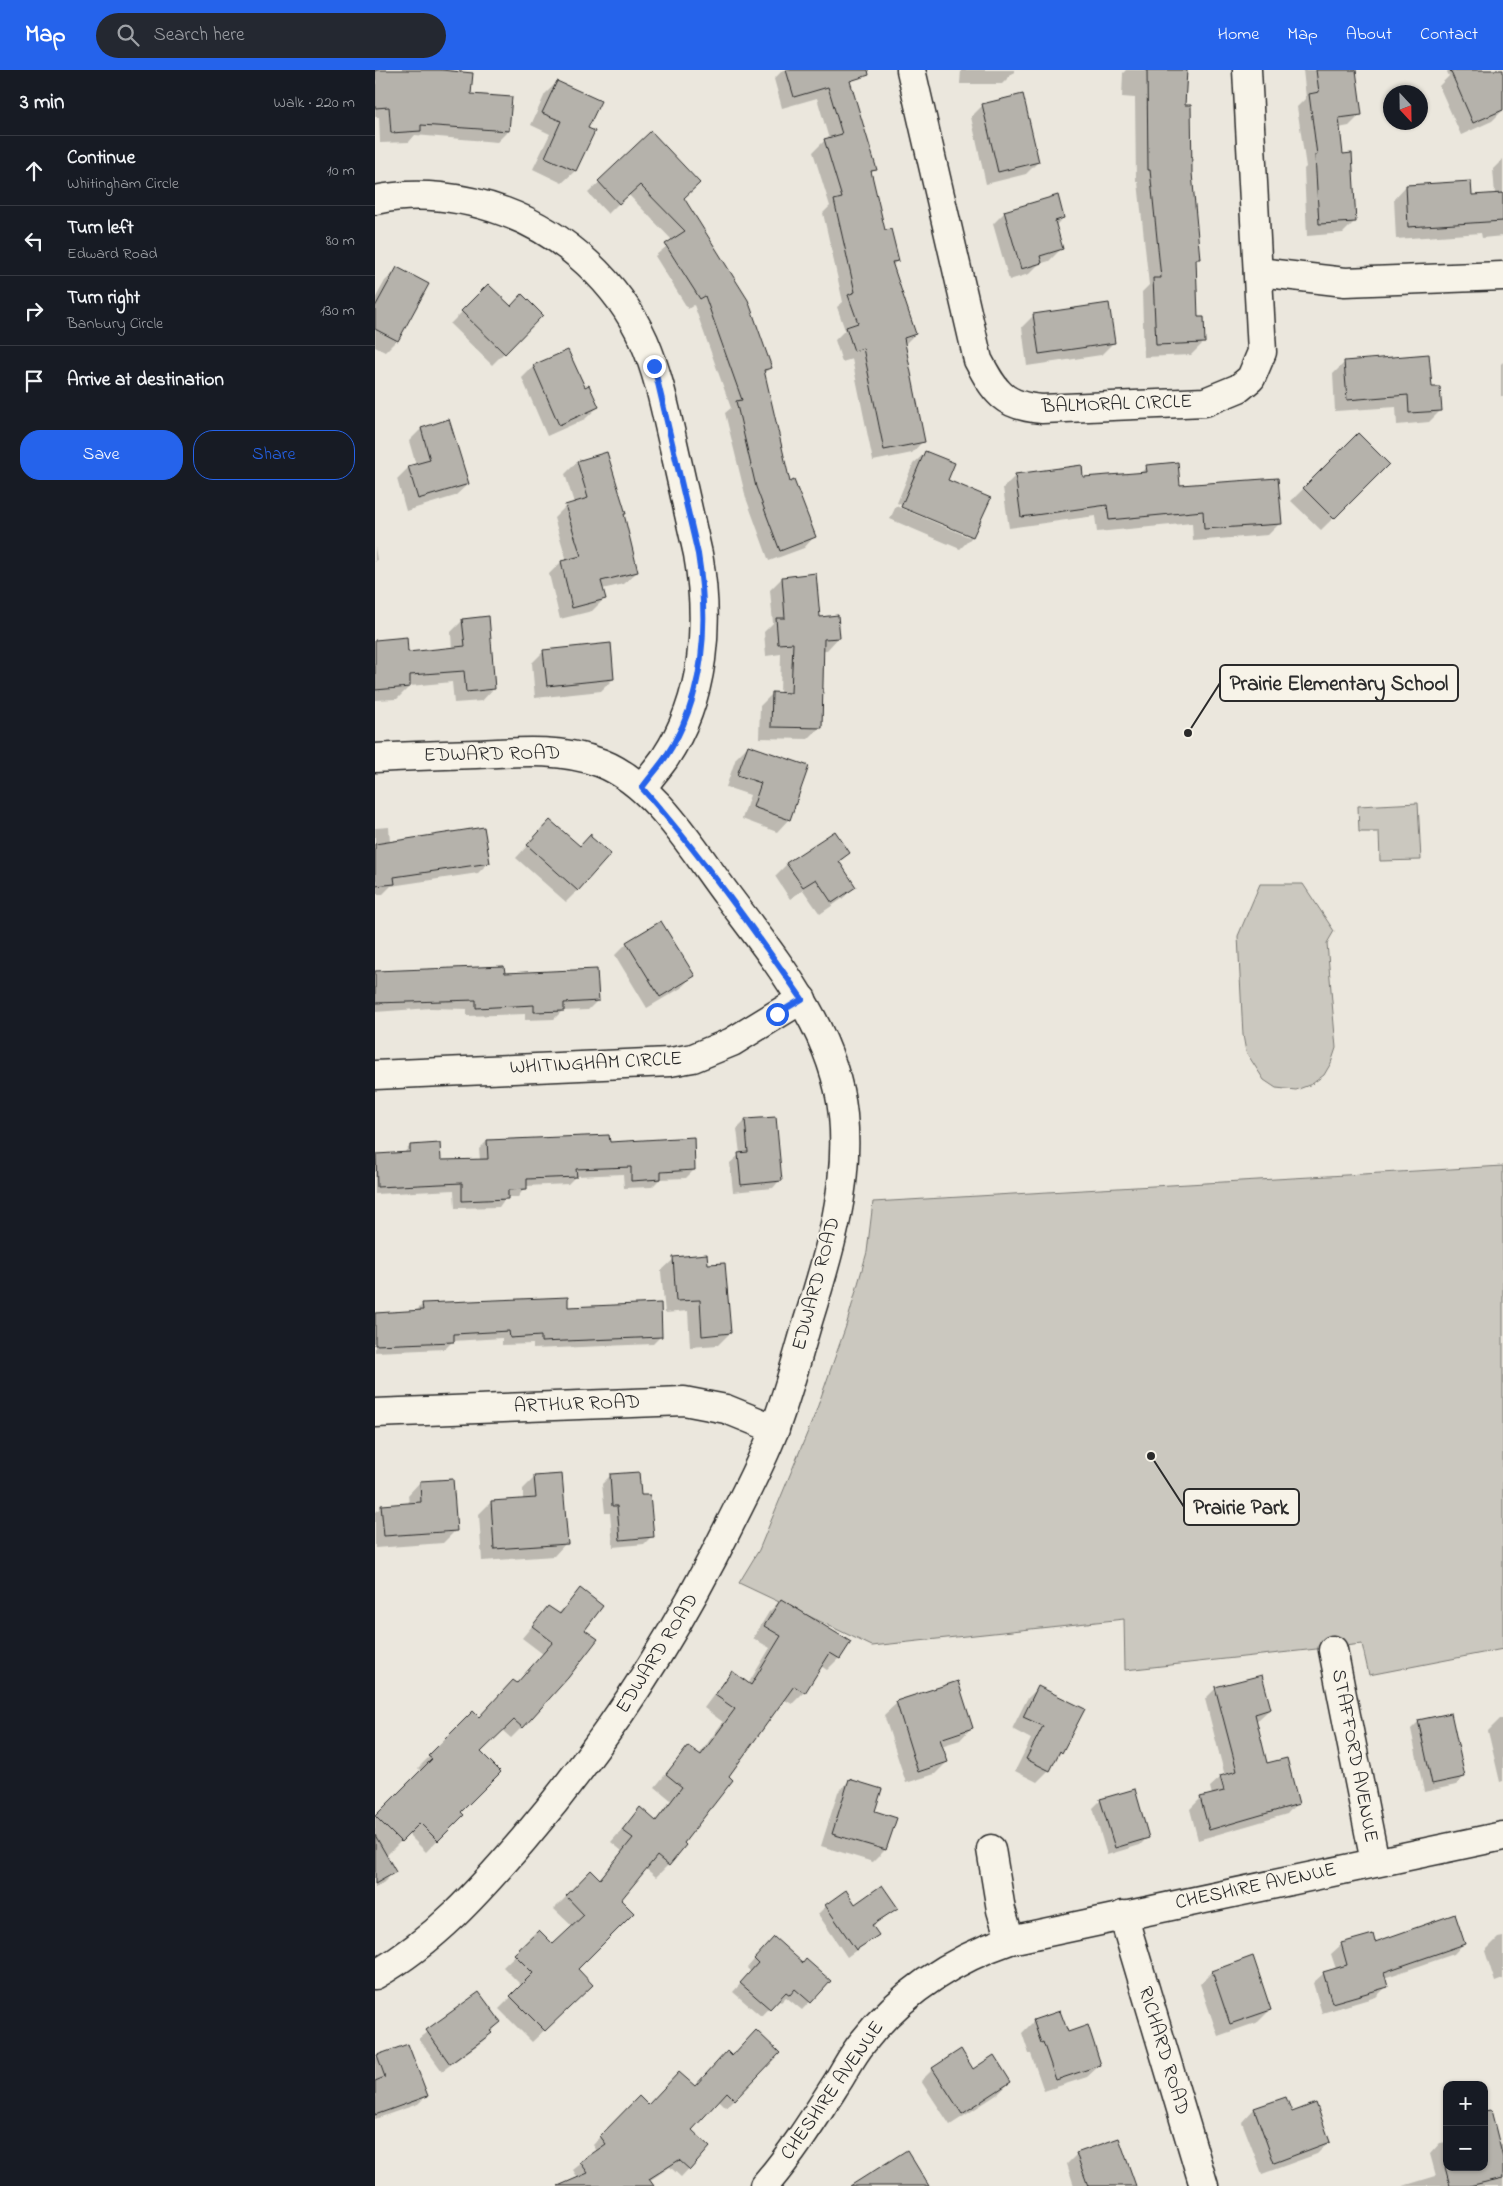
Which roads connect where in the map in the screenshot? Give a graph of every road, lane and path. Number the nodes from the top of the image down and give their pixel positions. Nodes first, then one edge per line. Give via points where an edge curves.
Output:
1 (911, 70) edge
2 (1247, 70) edge
3 (375, 200) edge
4 (1258, 272) junction
5 (1503, 276) edge
6 (375, 758) edge
7 (642, 788) junction
8 (802, 999) junction
9 (375, 1075) edge
10 (375, 1413) edge
11 (775, 1429) junction
12 (1333, 1650) dead end
13 (1503, 1836) edge
14 (991, 1849) dead end
15 (1375, 1862) junction
16 (1123, 1915) junction
17 (1010, 1940) junction
18 (375, 1975) edge
19 (764, 2186) edge
20 (1204, 2186) edge

1 - 4 street, BALMORAL CIRCLE via 978,360 993,388 1005,398 1029,408 1205,402 1239,388 1251,378 1261,352
2 - 4 street, BALMORAL CIRCLE
3 - 7 street via 416,196 469,201 498,209 531,224 560,241 593,269 619,299 643,340 666,410 698,554 704,633 700,666 685,719 665,756
4 - 5 street via 1345,282
6 - 7 street, EDWARD ROAD via 515,752 569,754 600,763
7 - 8 street, EDWARD ROAD via 669,818
8 - 9 street, WHITINGHAM CIRCLE via 715,1051 670,1062
8 - 11 street, EDWARD ROAD via 824,1040 838,1084 845,1144 843,1181 822,1278
10 - 11 street, ARTHUR ROAD via 685,1401 726,1409
11 - 18 street, EDWARD ROAD via 699,1587 659,1656 594,1752 561,1796 480,1890 435,1934
12 - 15 street, STAFFORD AVENUE
13 - 15 street, CHESHIRE AVENUE
14 - 17 street via 1001,1910
15 - 16 street, CHESHIRE AVENUE
16 - 17 street, CHESHIRE AVENUE
16 - 20 street, RICHARD ROAD
17 - 19 street, CHESHIRE AVENUE via 985,1948 943,1969 892,2009 862,2043 796,2145

